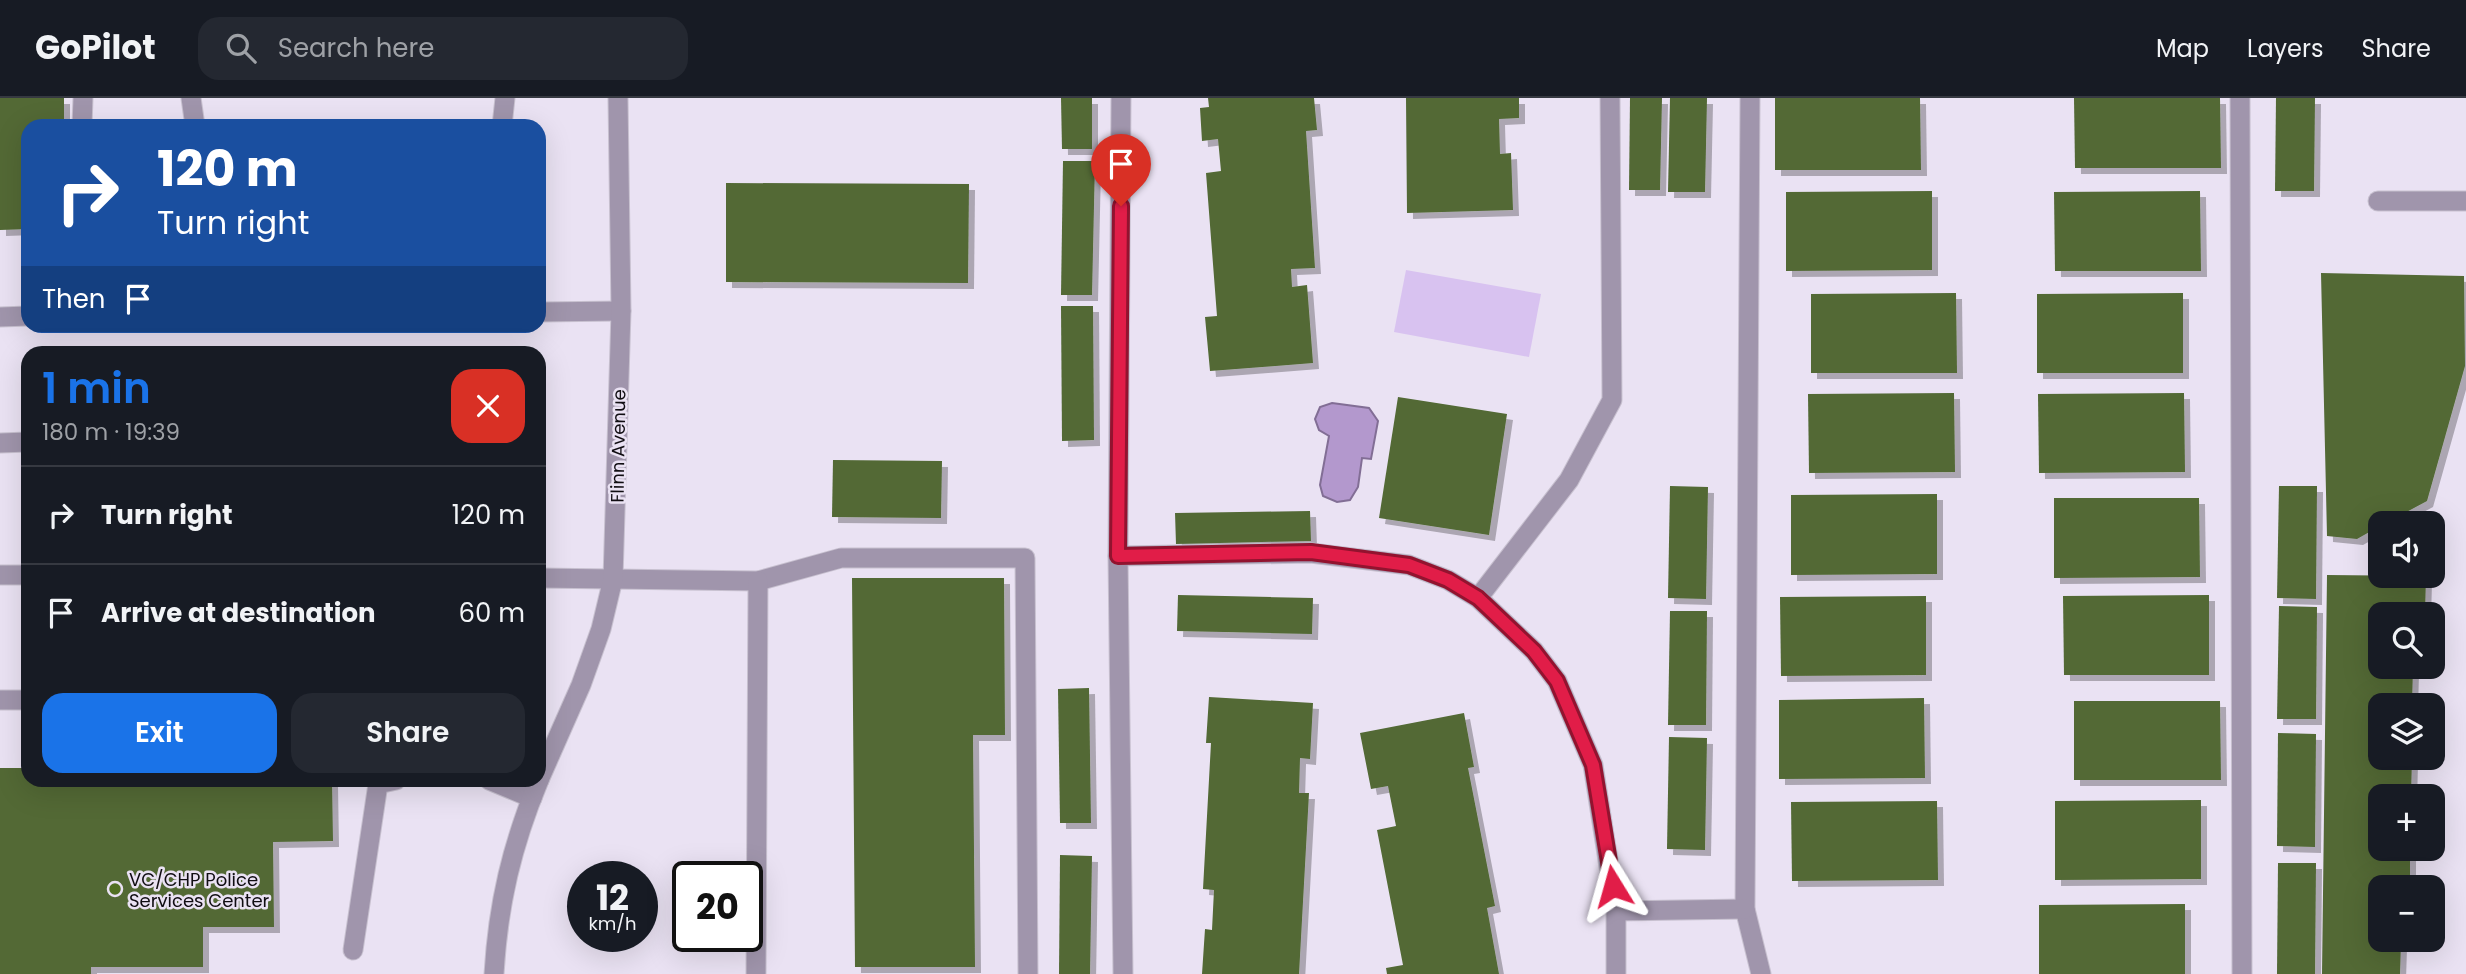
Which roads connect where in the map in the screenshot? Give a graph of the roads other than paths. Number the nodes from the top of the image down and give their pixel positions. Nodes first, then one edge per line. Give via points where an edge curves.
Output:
1 (83, 98) edge
2 (191, 98) edge
3 (505, 98) edge
4 (618, 98) edge
5 (1121, 98) edge
6 (1610, 98) edge
7 (1750, 98) edge
8 (2240, 98) edge
9 (82, 119) edge
10 (194, 119) edge
11 (503, 119) edge
12 (2378, 201) dead end
13 (2466, 201) edge
14 (621, 311) junction
15 (546, 312) edge
16 (21, 316) edge
17 (0, 317) edge
18 (21, 442) edge
19 (0, 443) edge
20 (1118, 556) junction
21 (0, 575) edge
22 (21, 575) edge
23 (546, 578) edge
24 (613, 579) junction
25 (758, 581) junction
26 (1478, 598) junction
27 (0, 700) edge
28 (21, 700) edge
29 (546, 764) edge
30 (378, 787) edge
31 (536, 787) edge
32 (1745, 909) junction
33 (1616, 911) junction
34 (353, 950) dead end
35 (494, 974) edge
36 (756, 974) edge
37 (1028, 974) edge
38 (1123, 974) edge
39 (1616, 974) edge
40 (1761, 974) edge
41 (2242, 974) edge

1 - 9 street
2 - 10 street
3 - 11 street
4 - 14 street, Flinn Avenue
5 - 20 street
6 - 26 street via 1612,400 1569,480
7 - 32 street
8 - 41 street
12 - 13 street
14 - 15 street
14 - 24 street, Flinn Avenue
16 - 17 street
18 - 19 street
20 - 26 street via 1336,554 1409,565
20 - 38 street
21 - 22 street
23 - 24 street
24 - 25 street
24 - 29 street, Flinn Avenue via 581,685
25 - 36 street
25 - 37 street via 841,558 1026,558
26 - 33 street via 1534,651 1557,681 1593,765
27 - 28 street
30 - 34 street
31 - 35 street, Flinn Avenue via 506,878
32 - 33 street
32 - 40 street
33 - 39 street

